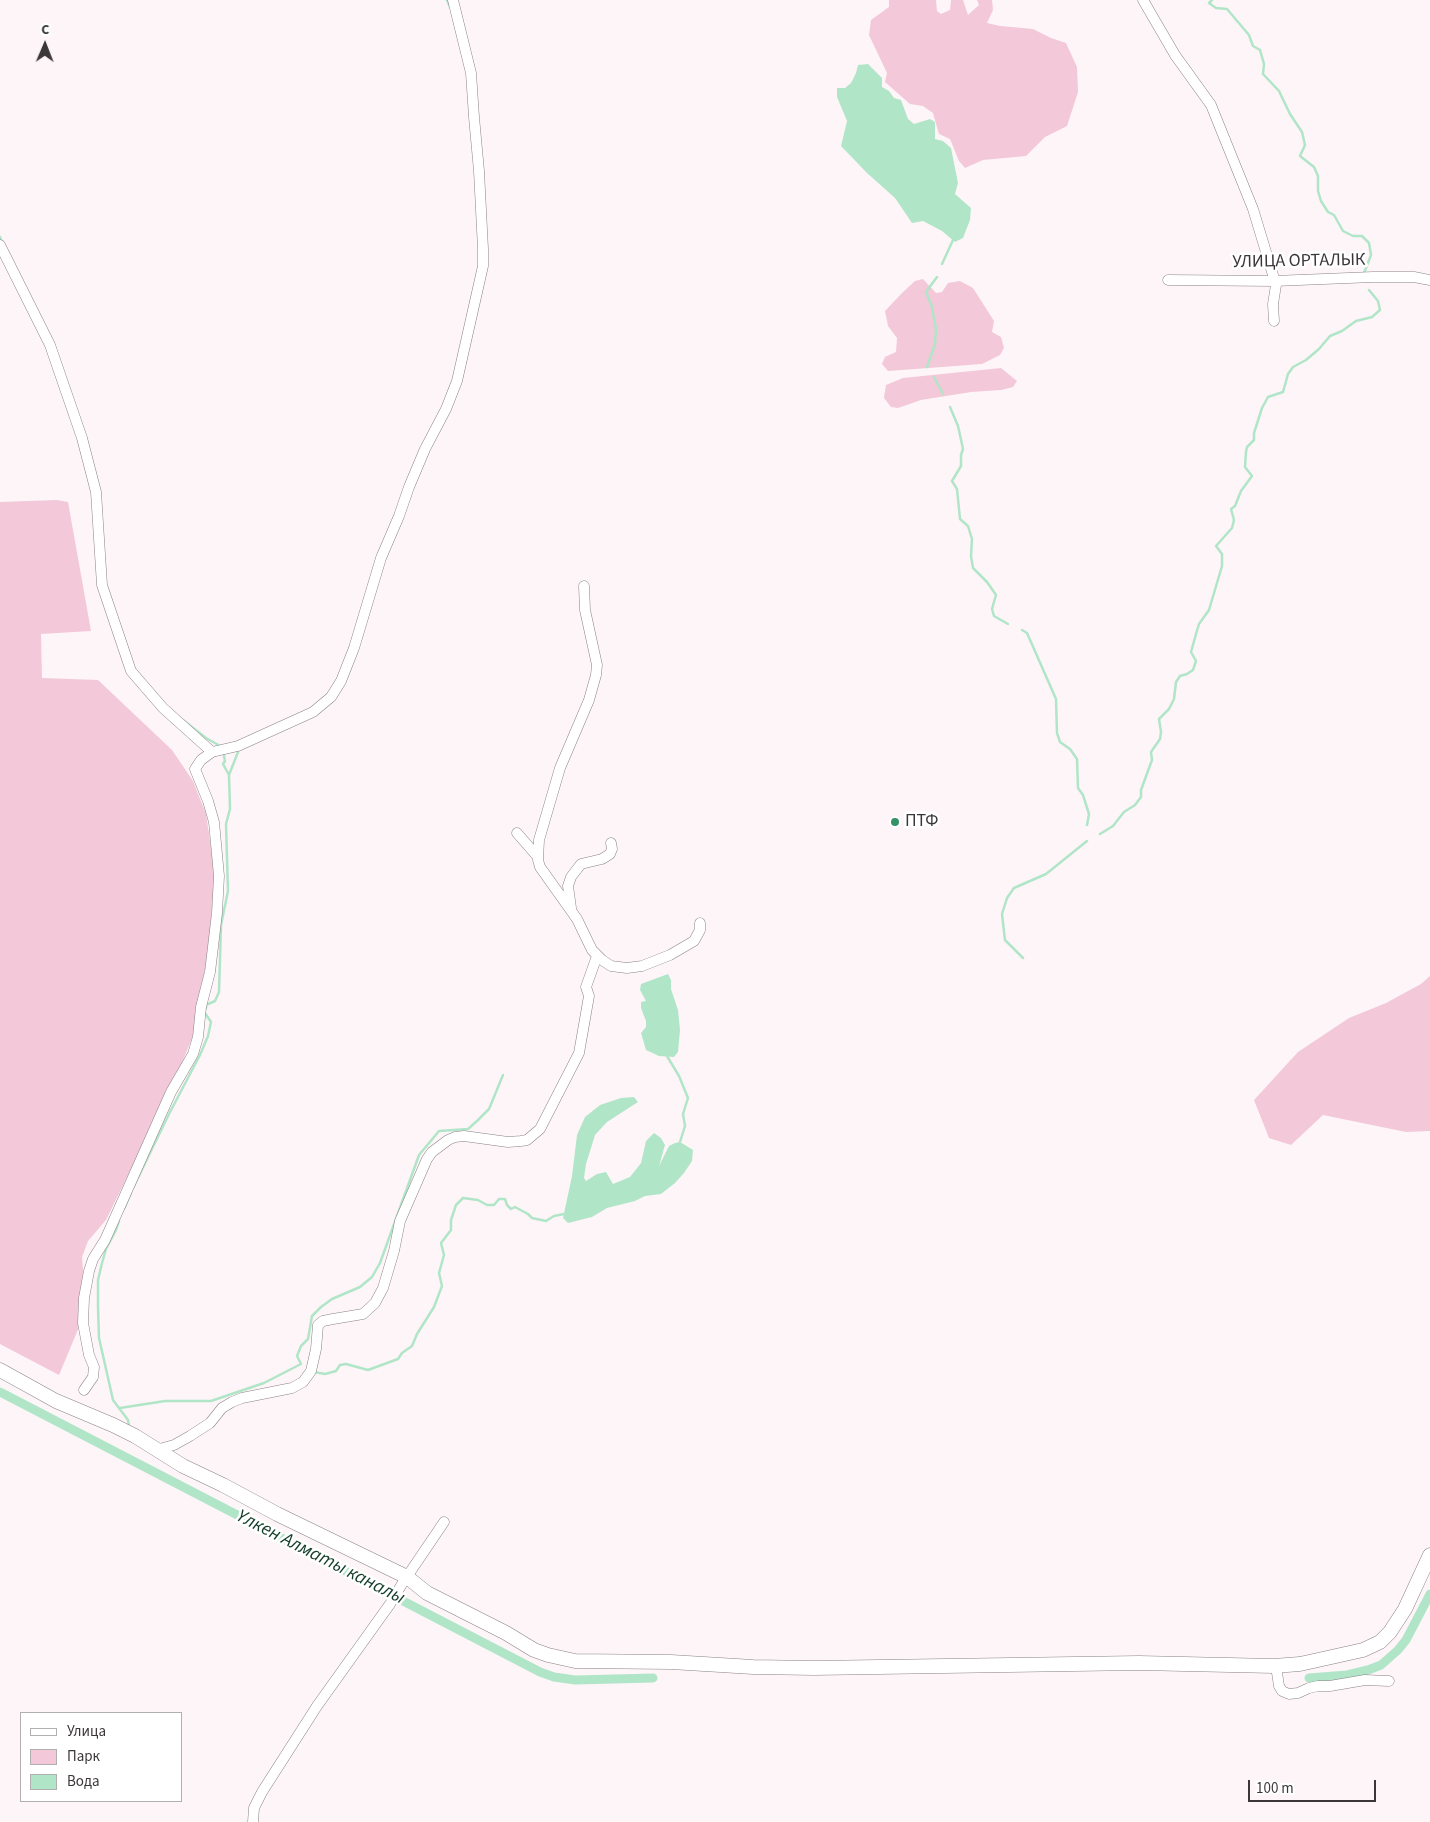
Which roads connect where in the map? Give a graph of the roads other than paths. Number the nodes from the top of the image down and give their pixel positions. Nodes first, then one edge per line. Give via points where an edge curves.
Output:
1 (453, 0) edge
2 (1143, 0) edge
3 (0, 245) edge
4 (1168, 280) dead end
5 (1274, 280) junction
6 (1430, 280) edge
7 (1274, 321) dead end
8 (584, 586) dead end
9 (212, 752) junction
10 (517, 833) dead end
11 (611, 844) dead end
12 (537, 856) junction
13 (571, 909) junction
14 (700, 923) dead end
15 (597, 956) junction
16 (0, 1370) edge
17 (84, 1390) dead end
18 (179, 1442) junction
19 (156, 1450) junction
20 (182, 1466) junction
21 (444, 1522) dead end
22 (1430, 1555) edge
23 (404, 1580) junction
24 (1276, 1666) junction
25 (1389, 1681) dead end
26 (253, 1822) edge

1 - 9 street via 472,73 483,249 483,266 457,381 409,487 382,558 354,648 331,697 313,712 238,746
2 - 5 street via 1175,55 1210,104 1254,209
3 - 9 street via 50,345 82,438 96,492 102,585 131,671 163,708
4 - 5 street, УЛИЦА ОРТАЛЫК
5 - 6 street, УЛИЦА ОРТАЛЫК via 1414,277
5 - 7 street
8 - 12 street via 596,675 560,768
9 - 17 street via 195,769 214,822 219,876 210,972 198,1037 193,1054 171,1092 105,1240 93,1259 84,1298 83,1323 94,1367 93,1377
10 - 12 street
11 - 13 street via 610,854 581,864 571,877 568,886
12 - 13 street via 540,867
13 - 15 street
14 - 15 street via 694,941 642,966 611,966
15 - 18 street via 586,987 589,996 579,1053 540,1129 521,1141 455,1137 432,1152 400,1221 383,1288 368,1310 358,1316 333,1319 318,1325 311,1371 303,1382 292,1388 232,1402 222,1408 210,1423
16 - 19 street via 56,1401 127,1432
18 - 19 street
18 - 20 street
19 - 20 street
20 - 23 street via 223,1484
21 - 23 street
22 - 24 street via 1405,1609 1380,1642 1355,1652
23 - 24 street via 534,1650 575,1661 843,1668 1145,1663
23 - 26 street via 262,1792 254,1808
24 - 25 street via 1279,1686 1289,1694 1318,1686 1365,1680

